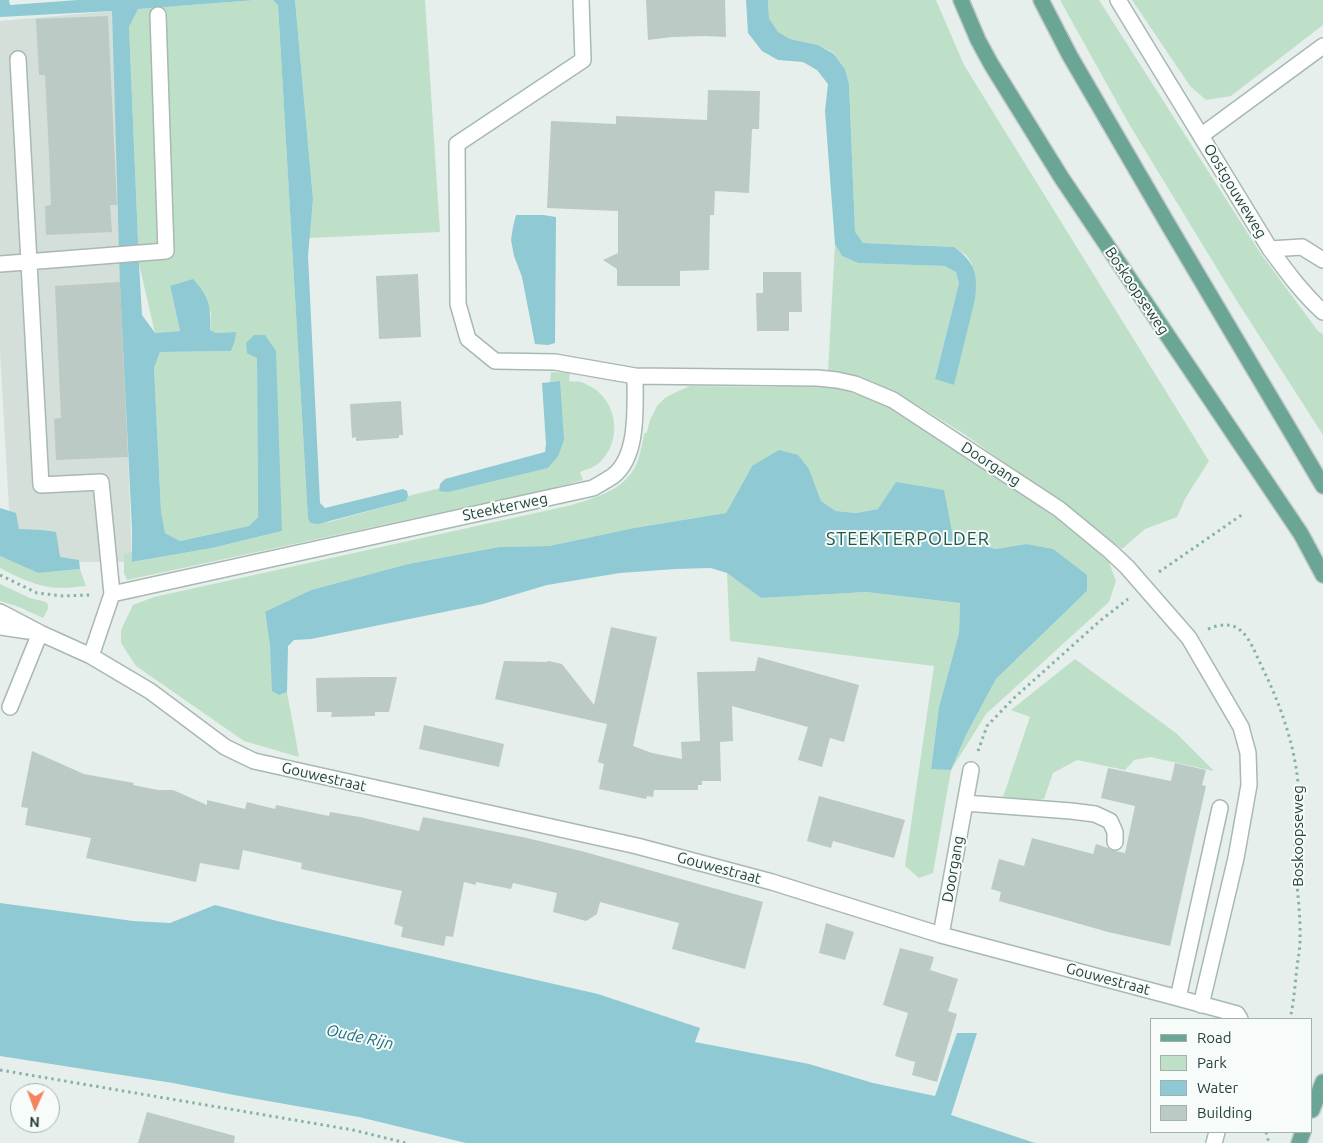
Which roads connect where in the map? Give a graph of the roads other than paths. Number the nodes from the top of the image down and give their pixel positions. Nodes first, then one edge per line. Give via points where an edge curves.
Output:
1 (581, 0) edge
2 (961, 0) edge
3 (1041, 0) edge
4 (1118, 0) edge
5 (158, 15) dead end
6 (1323, 46) edge
7 (18, 58) dead end
8 (1202, 135) junction
9 (1270, 249) junction
10 (1323, 260) edge
11 (29, 262) junction
12 (0, 264) edge
13 (1323, 312) edge
14 (635, 376) junction
15 (1323, 486) edge
16 (1323, 575) edge
17 (112, 594) junction
18 (0, 612) edge
19 (0, 627) edge
20 (40, 633) junction
21 (91, 656) junction
22 (10, 707) dead end
23 (971, 770) road end
24 (965, 803) junction
25 (1220, 808) dead end
26 (1115, 842) dead end
27 (941, 935) junction
28 (1178, 998) junction
29 (1201, 1004) junction
30 (1239, 1018) edge
31 (1323, 1082) edge
32 (1313, 1107) edge

1 - 14 street via 583,60 457,144 458,304 468,339 495,362 554,362
2 - 16 main road, Boskoopseweg via 991,64 1061,177 1301,534
3 - 15 main road via 1070,56
4 - 8 street, Oostgouweweg
5 - 11 street via 166,251
6 - 8 street, Oostgouweweg
7 - 11 street
8 - 9 street, Oostgouweweg
9 - 10 street, Oostgouweweg via 1302,247
9 - 13 street via 1290,277
11 - 12 street
11 - 17 street via 41,485 101,482
14 - 17 street, Steekterweg via 631,446 625,463 614,476 593,488
14 - 29 street, Doorgang via 818,378 855,384 893,400 1059,510 1127,567 1189,638 1241,727 1248,753 1250,784
17 - 21 street
18 - 20 street
19 - 20 street
20 - 21 street
20 - 22 street
21 - 27 street, Gouwestraat via 150,691 225,747 254,761 637,846 772,882
23 - 24 street, Doorgang
24 - 26 street via 1094,814 1110,821
24 - 27 street, Doorgang
25 - 28 street
27 - 28 street, Gouwestraat
28 - 29 street, Gouwestraat
29 - 30 street, Gouwestraat via 1236,1014
31 - 32 main road

